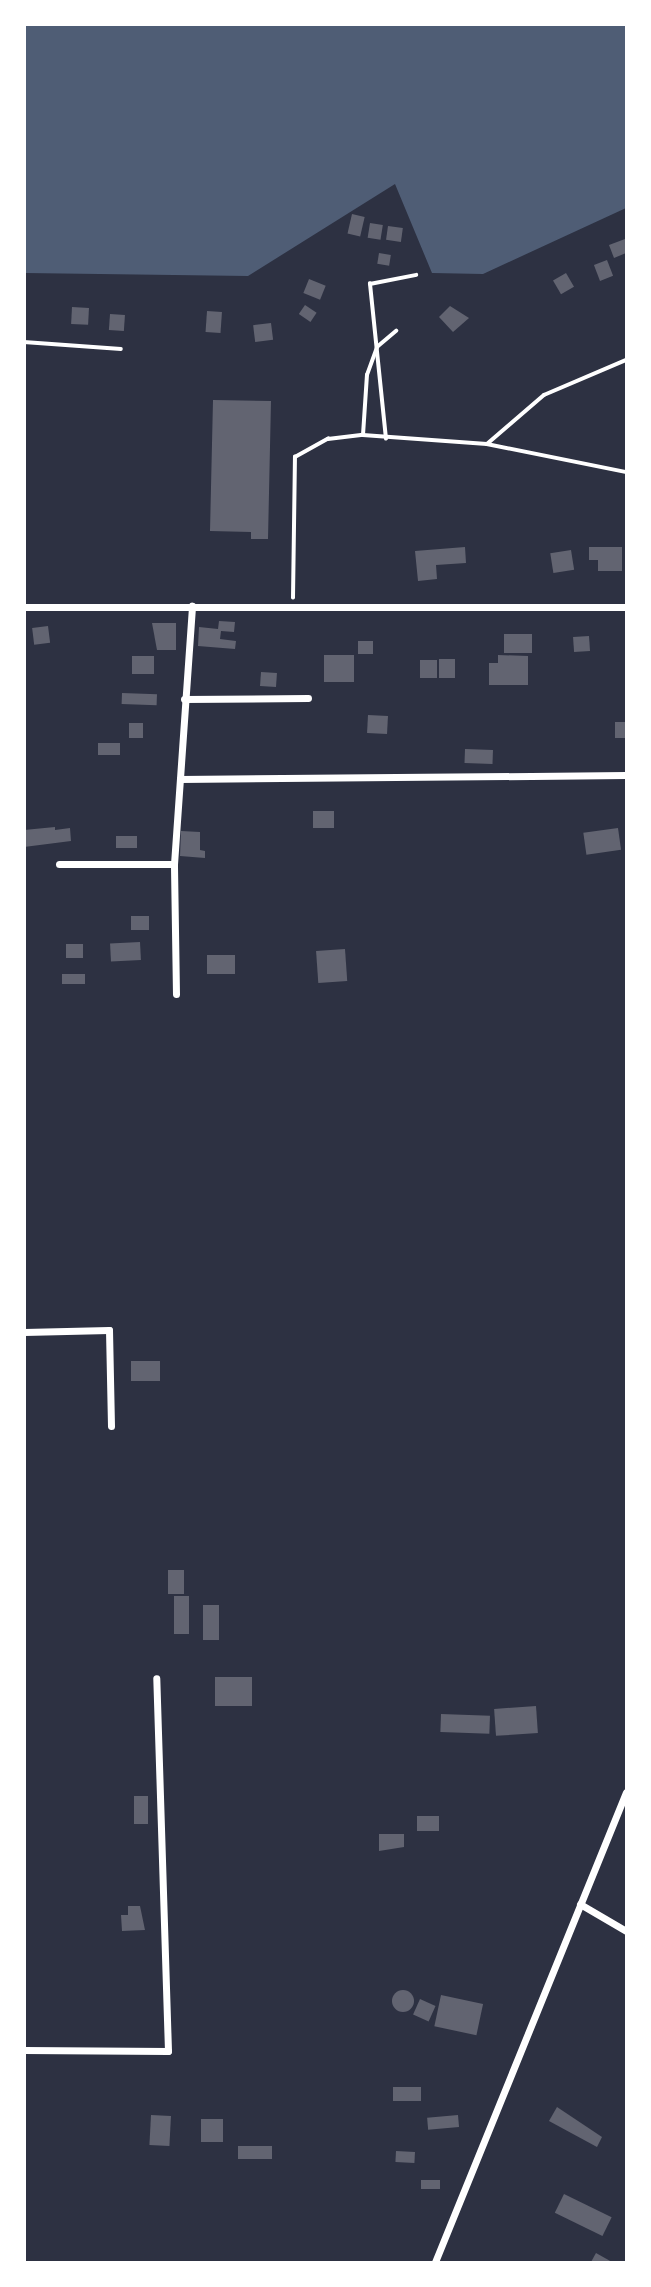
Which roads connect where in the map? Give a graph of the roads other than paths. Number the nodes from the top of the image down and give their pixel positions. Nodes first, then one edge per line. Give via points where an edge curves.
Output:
1 (192, 606) junction
2 (24, 607) edge
3 (626, 607) edge
4 (308, 698) dead end
5 (184, 699) junction
6 (626, 775) edge
7 (180, 779) junction
8 (59, 864) dead end
9 (174, 864) junction
10 (176, 994) dead end
11 (24, 1332) edge
12 (111, 1426) dead end
13 (156, 1678) dead end
14 (626, 1792) edge
15 (580, 1904) junction
16 (626, 1931) edge
17 (24, 2050) edge
18 (435, 2263) edge

1 - 2 street
1 - 3 street
1 - 5 street
4 - 5 street
5 - 7 street
6 - 7 street
7 - 9 street
8 - 9 street
9 - 10 street
11 - 12 street via 109,1331
13 - 17 street via 168,2051
14 - 15 street
15 - 16 street
15 - 18 street

